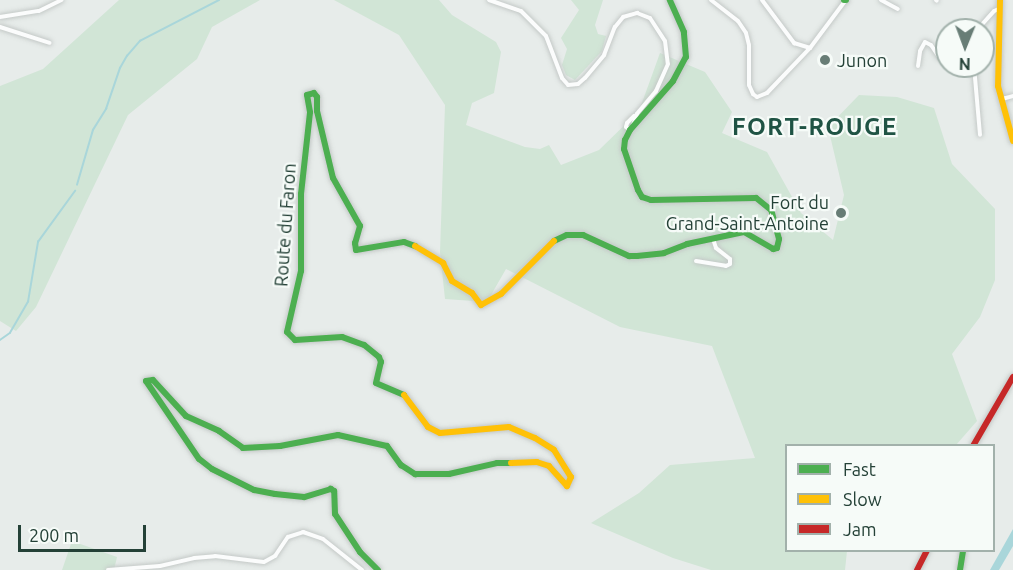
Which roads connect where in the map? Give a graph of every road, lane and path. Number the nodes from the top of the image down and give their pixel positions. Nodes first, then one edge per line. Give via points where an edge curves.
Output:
1 (62, 0) edge
2 (489, 0) edge
3 (670, 0) edge
4 (711, 0) edge
5 (762, 0) edge
6 (845, 0) edge
7 (881, 0) edge
8 (1000, 0) edge
9 (1000, 8) junction
10 (898, 9) dead end
11 (0, 17) edge
12 (987, 18) edge
13 (0, 27) edge
14 (50, 43) dead end
15 (810, 48) junction
16 (935, 52) edge
17 (918, 66) dead end
18 (975, 78) edge
19 (1012, 97) edge
20 (1000, 99) junction
21 (632, 128) junction
22 (980, 135) dead end
23 (1013, 141) edge
24 (713, 238) junction
25 (696, 261) dead end
26 (1013, 377) edge
27 (974, 444) edge
28 (926, 552) edge
29 (963, 552) edge
30 (108, 570) edge
31 (362, 570) edge
32 (378, 570) edge
33 (917, 570) edge
34 (960, 570) edge

1 - 11 street via 39,11
2 - 21 street via 521,11 546,36 568,85 578,84 604,55 623,16 637,13 650,18 665,40 668,64 656,91 627,123 626,127
3 - 21 street via 684,32 686,57 673,81
4 - 15 street via 738,21 746,33 753,94 767,93
5 - 15 street via 794,43
6 - 15 street
7 - 10 street
8 - 9 street
9 - 12 street
9 - 20 street
13 - 14 street
16 - 17 street via 925,42
18 - 22 street
19 - 20 street
20 - 23 street
21 - 24 street, Route du Faron via 624,149 642,197 756,198 771,210 779,244 773,249 744,232
24 - 25 street via 730,264
24 - 32 street, Route du Faron via 664,253 629,256 599,240 567,235 550,242 501,294 484,305 478,304 472,293 453,281 443,263 420,248 404,242 356,250 360,226 337,188 317,111 317,97 308,94 310,112 301,194 301,271 287,332 290,338 342,337 364,345 381,362 376,383 379,387 403,394 428,427 450,434 509,428 549,445 571,479 564,485 544,463 524,462 497,463 449,474 415,474 401,465 387,447 338,435 280,446 243,448 219,431 186,416 153,380 146,381 199,459 212,469 254,490 275,494 304,497 334,491 335,514 360,552
26 - 27 street
28 - 33 street
29 - 34 street
30 - 31 street via 215,556 264,562 275,556 288,537 303,532 323,539

